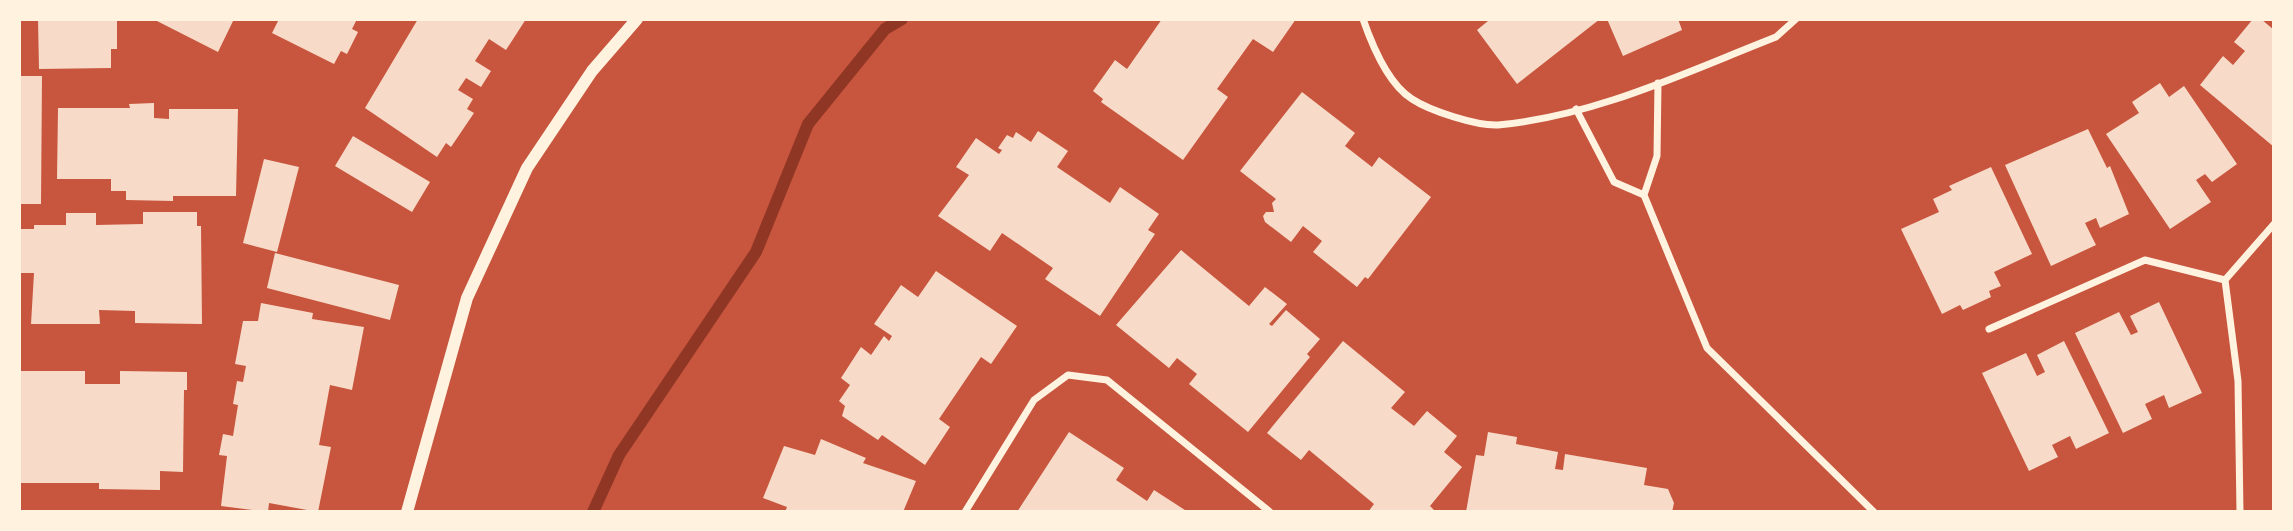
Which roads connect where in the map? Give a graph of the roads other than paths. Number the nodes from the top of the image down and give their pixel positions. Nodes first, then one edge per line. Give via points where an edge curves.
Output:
1 (638, 19) edge
2 (1363, 19) edge
3 (1796, 19) edge
4 (1658, 83) junction
5 (1576, 109) junction
6 (1644, 195) junction
7 (2274, 223) edge
8 (2225, 280) junction
9 (1989, 329) dead end
10 (407, 512) edge
11 (965, 512) edge
12 (1270, 512) edge
13 (1874, 512) edge
14 (2240, 512) edge

1 - 10 street via 592,71 527,168 467,298
2 - 5 street via 1376,57 1411,99 1456,117 1496,125
3 - 4 street via 1776,37
4 - 5 street via 1613,101
4 - 6 street via 1657,156
5 - 6 street via 1614,182
6 - 13 street via 1707,348
7 - 8 street
8 - 9 street via 2145,260
8 - 14 street via 2238,381
11 - 12 street via 1034,400 1068,375 1107,380

